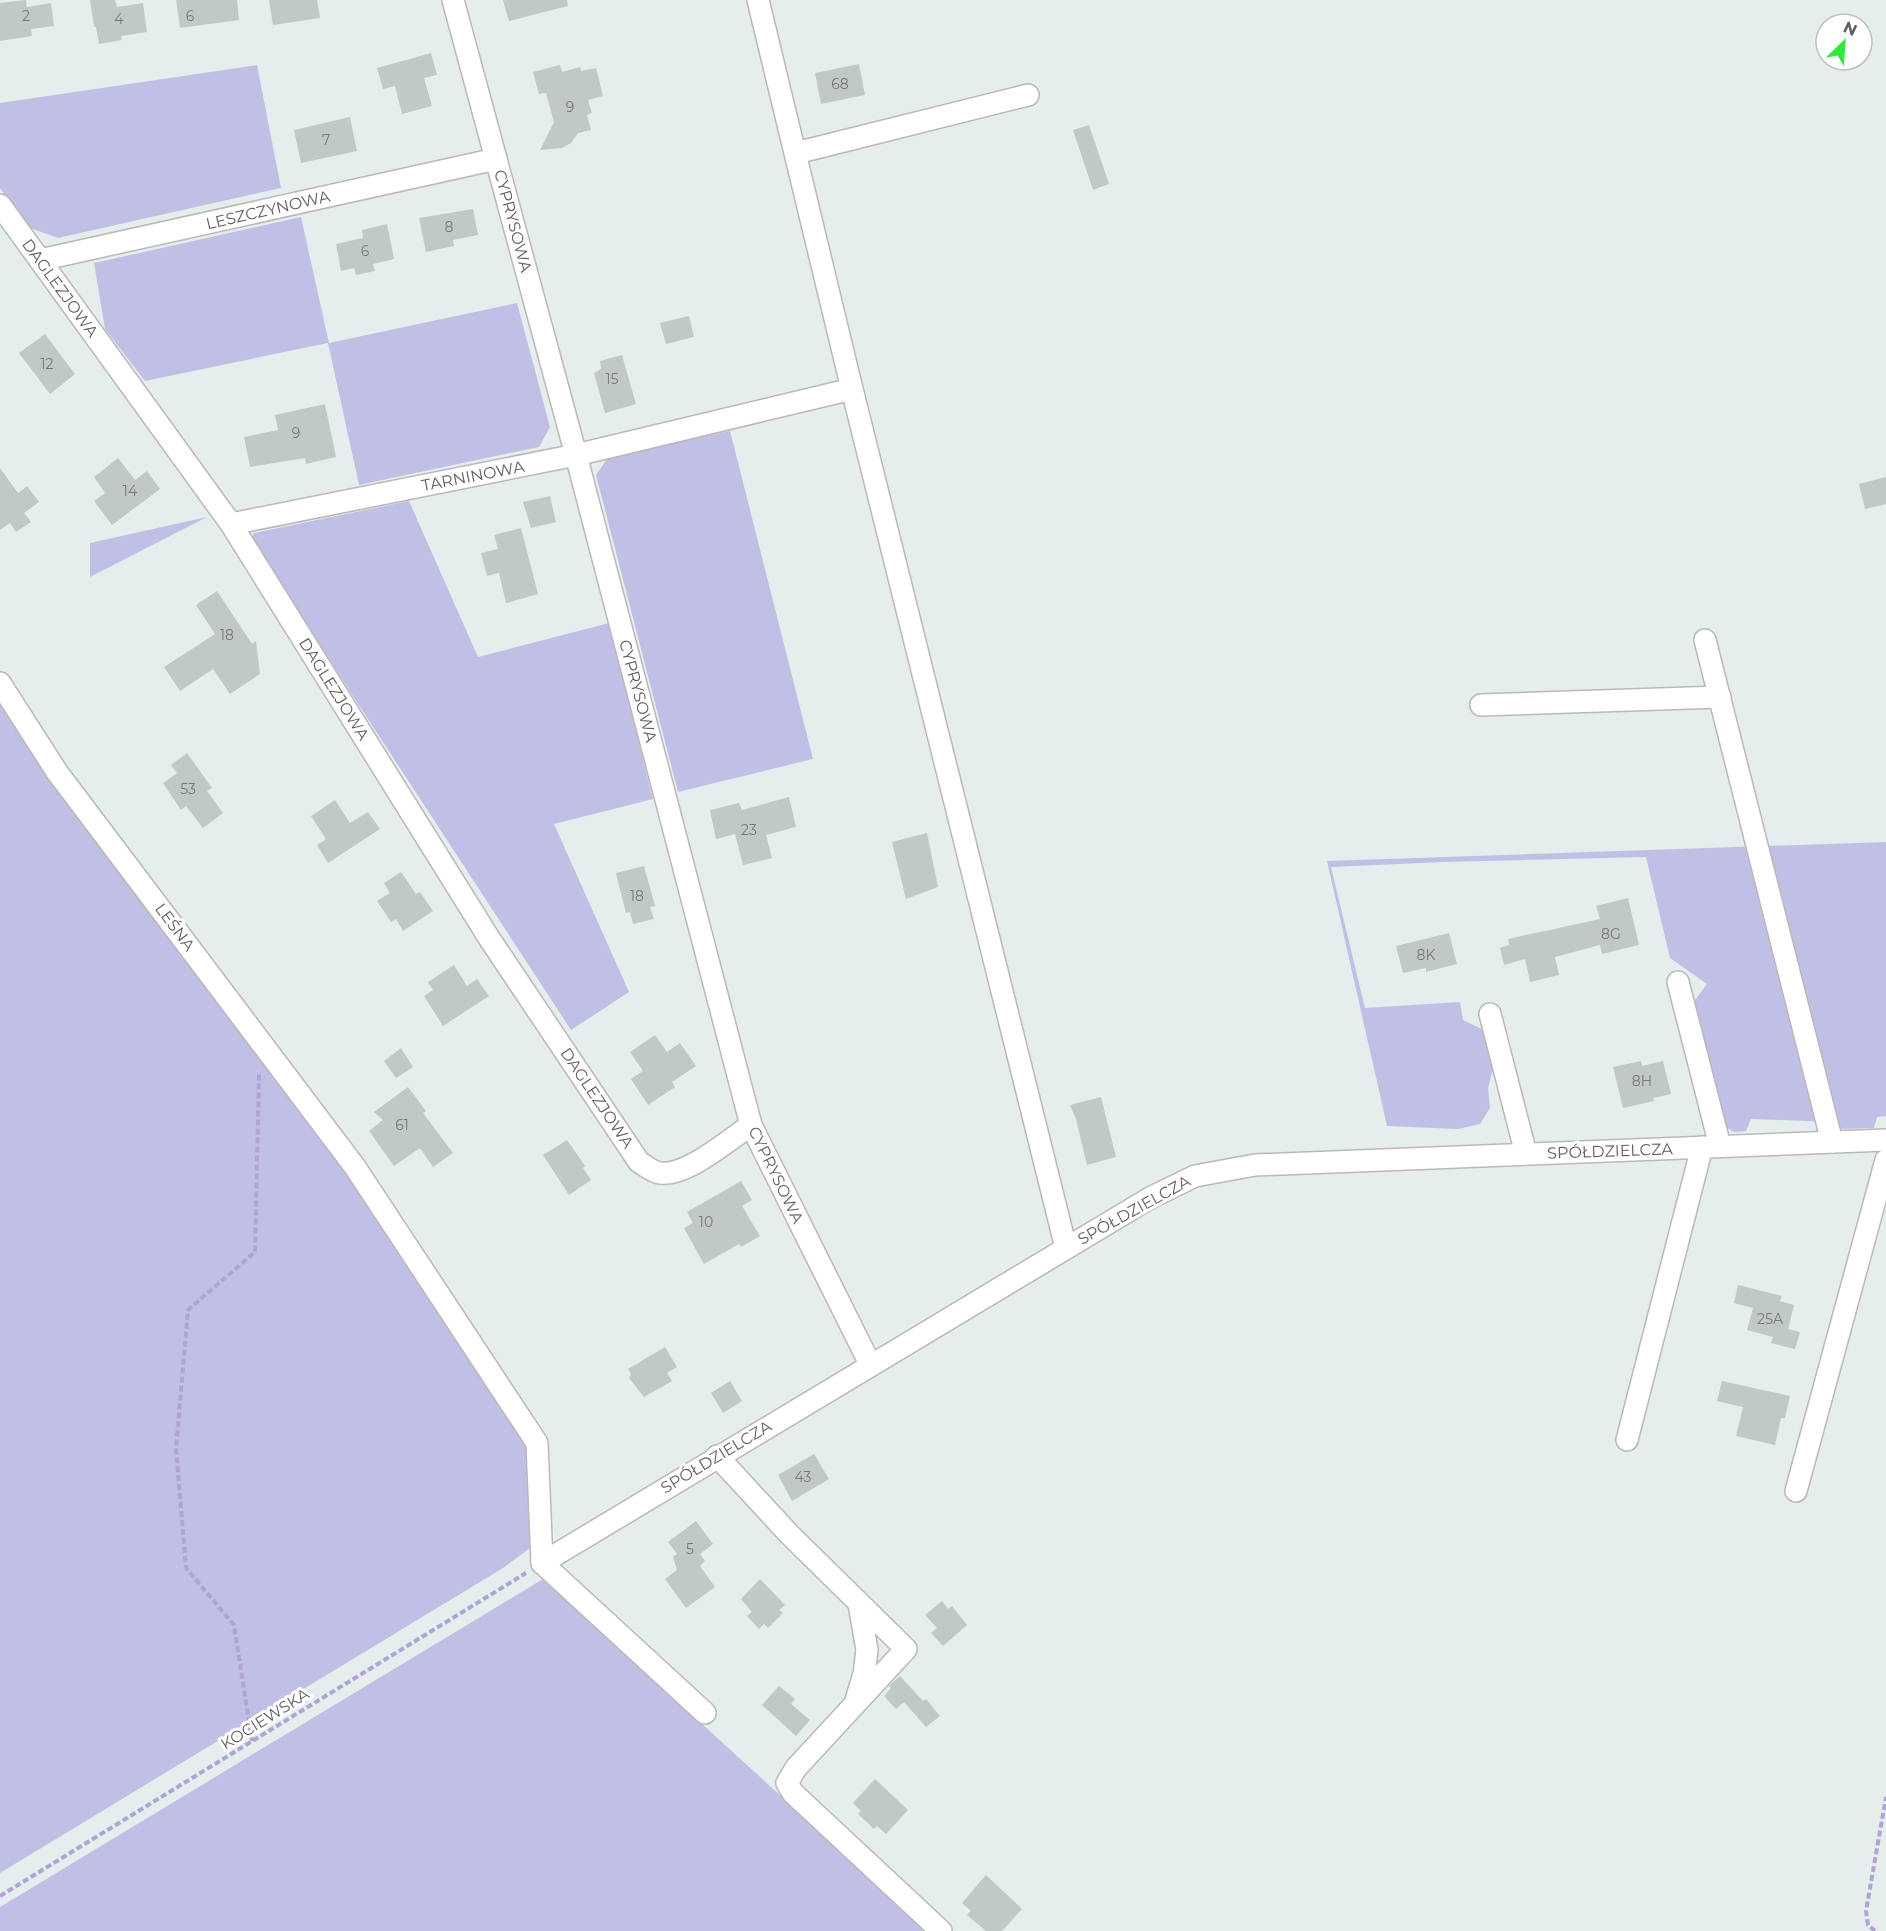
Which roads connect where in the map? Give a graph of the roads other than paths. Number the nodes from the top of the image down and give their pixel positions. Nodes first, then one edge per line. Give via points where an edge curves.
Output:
1 (453, 0) edge
2 (758, 0) edge
3 (1028, 95) dead end
4 (796, 153) junction
5 (496, 159) junction
6 (0, 205) edge
7 (40, 260) junction
8 (852, 389) junction
9 (576, 455) junction
10 (231, 524) junction
11 (1705, 640) dead end
12 (0, 683) edge
13 (1720, 697) junction
14 (1481, 705) dead end
15 (1677, 982) dead end
16 (1490, 1014) dead end
17 (751, 1125) junction
18 (1886, 1140) edge
19 (1832, 1142) junction
20 (1711, 1147) junction
21 (1526, 1154) junction
22 (1886, 1160) edge
23 (1066, 1248) junction
24 (870, 1364) junction
25 (1627, 1440) dead end
26 (717, 1456) junction
27 (1797, 1491) dead end
28 (542, 1563) junction
29 (859, 1604) junction
30 (855, 1705) junction
31 (705, 1713) dead end
32 (941, 1931) edge

1 - 5 street, CYPRYSOWA
2 - 4 street
3 - 4 street
4 - 8 street
5 - 7 street, LESZCZYNOWA
5 - 9 street, CYPRYSOWA
6 - 7 street, DAGLEZJOWA
7 - 10 street, DAGLEZJOWA
8 - 9 street, TARNINOWA
8 - 23 street
9 - 10 street, TARNINOWA
9 - 17 street, CYPRYSOWA
10 - 17 street, DAGLEZJOWA via 489,938 639,1162 662,1173 679,1170
11 - 13 street
12 - 28 street, LEŚNA via 57,772 355,1167 537,1443
13 - 14 street
13 - 19 street
15 - 20 street
16 - 21 street
17 - 24 street, CYPRYSOWA
18 - 19 street, SPÓŁDZIELCZA
19 - 20 street, SPÓŁDZIELCZA
20 - 21 street, SPÓŁDZIELCZA
20 - 25 street
21 - 23 street, SPÓŁDZIELCZA via 1255,1165 1210,1172 1175,1184
22 - 27 street
23 - 24 street, SPÓŁDZIELCZA
24 - 26 street, SPÓŁDZIELCZA
26 - 28 street, SPÓŁDZIELCZA
26 - 29 street
28 - 31 street
29 - 30 street via 867,1650
29 - 30 street via 906,1649
30 - 32 street via 796,1768 787,1783 789,1789

